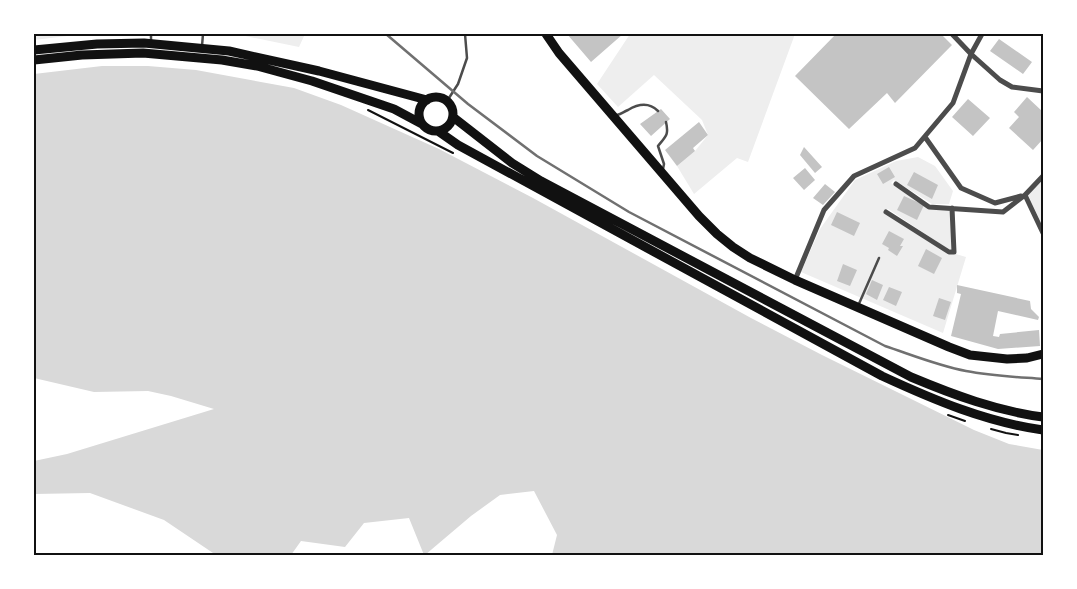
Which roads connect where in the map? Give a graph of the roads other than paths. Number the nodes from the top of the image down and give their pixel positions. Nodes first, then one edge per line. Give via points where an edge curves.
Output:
1 (203, 34) edge
2 (465, 34) edge
3 (546, 34) edge
4 (952, 34) edge
5 (982, 34) edge
6 (151, 38) edge
7 (202, 48) junction
8 (34, 50) edge
9 (971, 54) junction
10 (34, 60) edge
11 (1043, 91) edge
12 (427, 100) junction
13 (447, 101) junction
14 (658, 111) dead end
15 (613, 116) junction
16 (453, 117) junction
17 (666, 122) dead end
18 (422, 124) junction
19 (438, 131) junction
20 (925, 137) junction
21 (662, 173) junction
22 (1043, 176) edge
23 (896, 184) dead end
24 (1025, 195) junction
25 (952, 208) junction
26 (886, 212) dead end
27 (1043, 233) edge
28 (879, 258) dead end
29 (794, 280) junction
30 (858, 307) junction
31 (1043, 354) edge
32 (1043, 417) edge
33 (1043, 430) edge

1 - 7 lane
2 - 13 lane via 467,58 458,84
3 - 15 main road
4 - 9 street
5 - 9 street
6 - 7 main road
6 - 8 main road
7 - 12 main road via 310,69
9 - 11 street via 1012,87
9 - 20 street via 953,104
10 - 18 main road via 143,53 222,60 312,81 394,109
12 - 13 main road via 437,97
12 - 18 main road via 420,108
13 - 16 main road
14 - 15 lane via 646,105
15 - 21 main road
16 - 19 main road via 448,126
16 - 32 main road via 540,181 912,377 994,408
17 - 21 lane via 666,136 658,146 664,164
18 - 19 main road
19 - 33 main road via 458,145 882,376 982,417
20 - 24 street via 960,188 995,202
20 - 29 street via 915,148 854,176 824,210
21 - 29 main road via 699,216 733,247
22 - 24 street
23 - 25 street via 929,207
24 - 25 street via 1003,212
24 - 27 street
25 - 26 street via 954,252 949,252
28 - 30 lane
29 - 30 main road
30 - 31 main road via 970,355 1007,359

